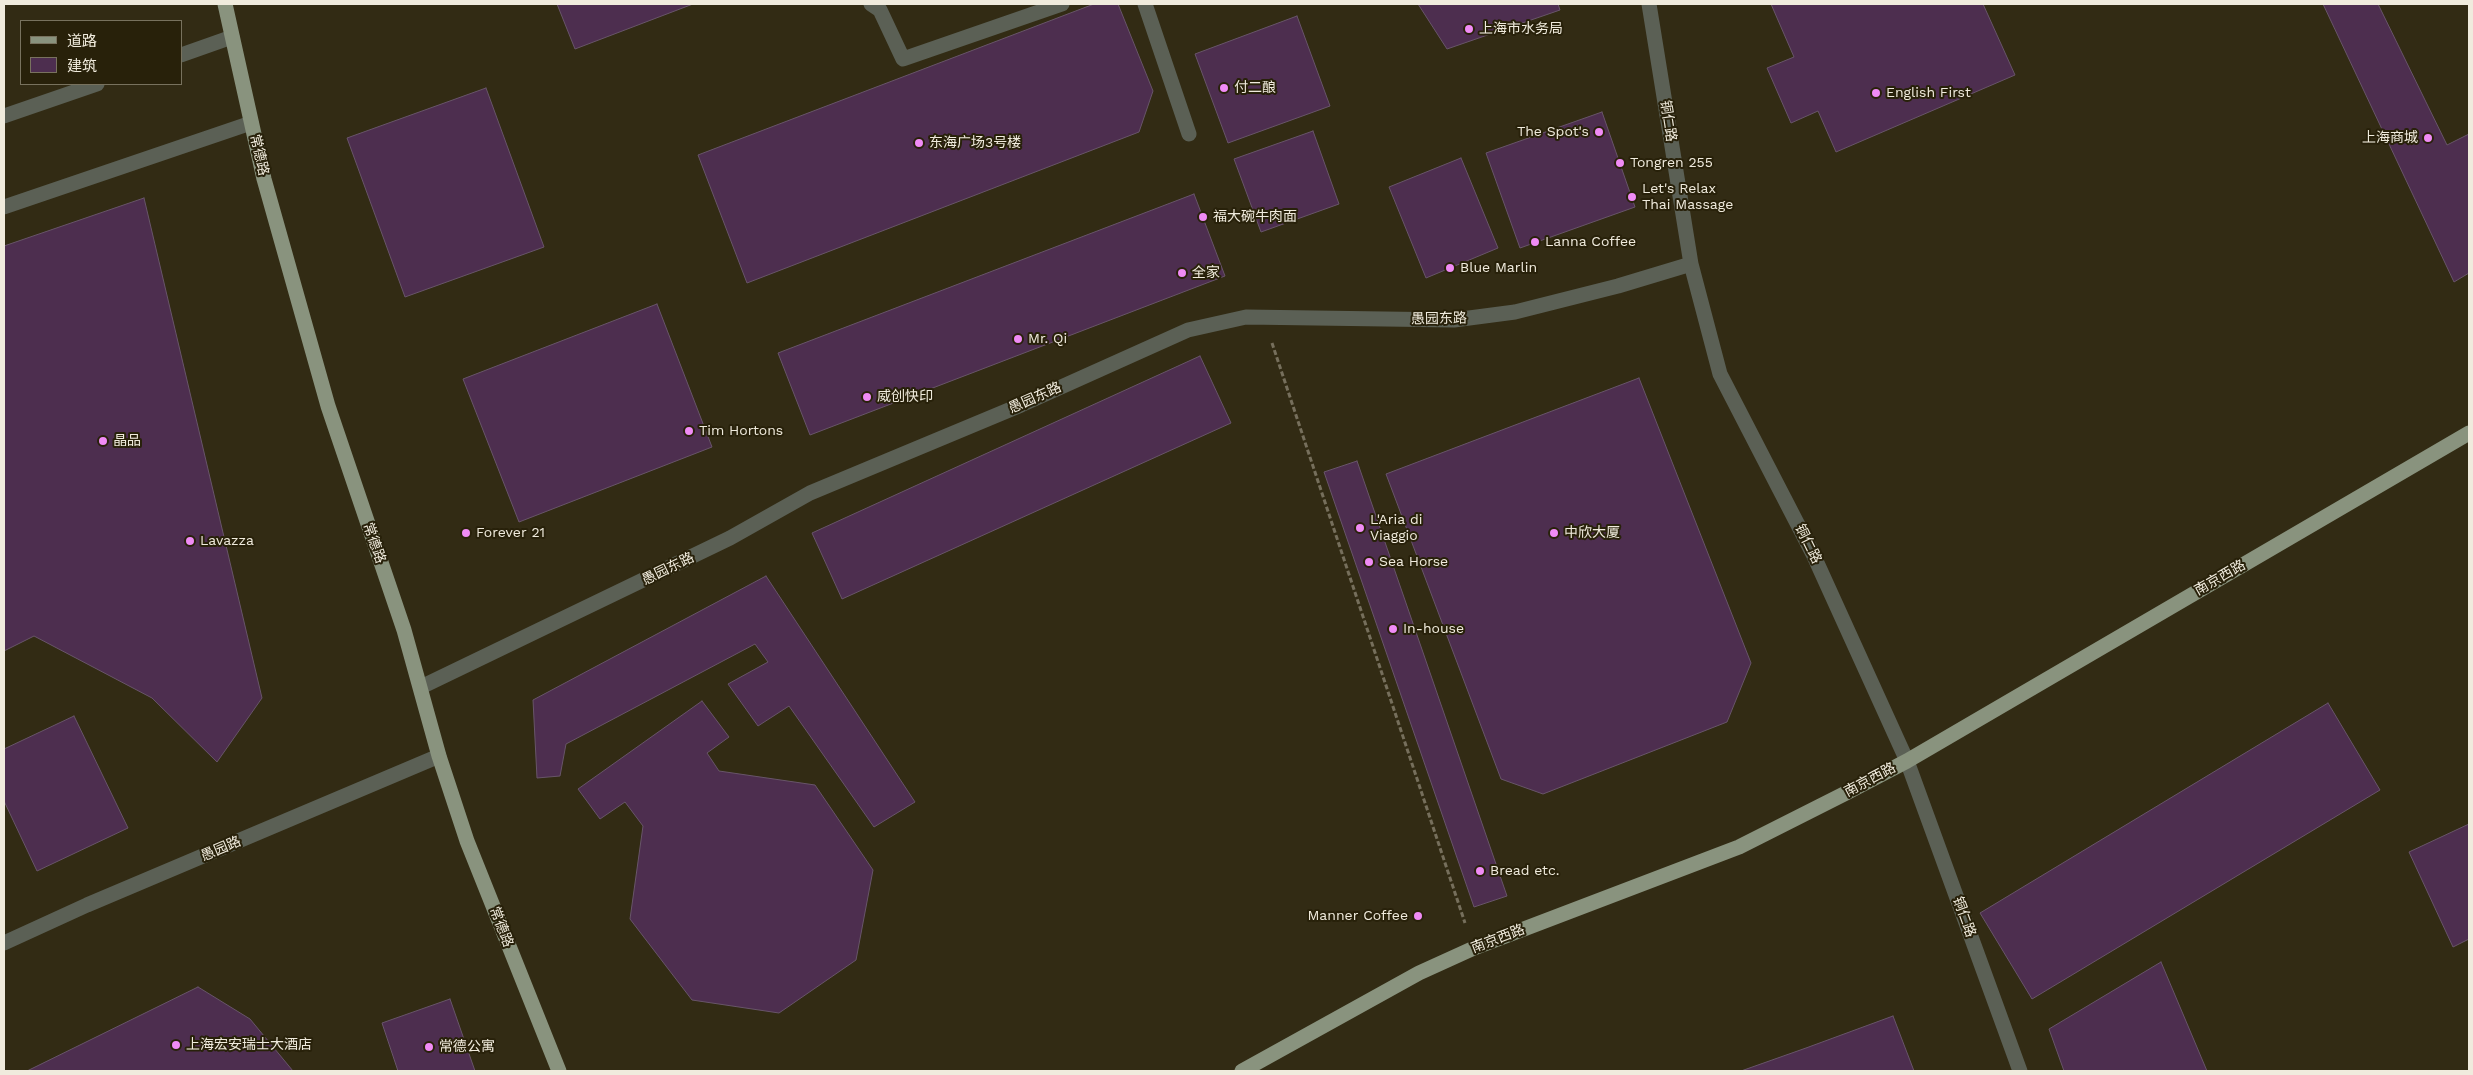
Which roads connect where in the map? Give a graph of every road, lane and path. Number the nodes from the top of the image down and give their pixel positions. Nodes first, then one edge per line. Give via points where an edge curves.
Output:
1 (225, 4) edge
2 (871, 4) edge
3 (1062, 4) edge
4 (1145, 4) edge
5 (1649, 4) edge
6 (232, 37) junction
7 (182, 55) edge
8 (94, 85) edge
9 (4, 116) edge
10 (251, 122) junction
11 (1189, 134) dead end
12 (4, 207) edge
13 (1691, 264) junction
14 (1263, 317) junction
15 (2469, 433) edge
16 (421, 687) junction
17 (439, 756) junction
18 (1907, 761) junction
19 (4, 943) edge
20 (1474, 948) junction
21 (559, 1071) edge
22 (1242, 1071) edge
23 (2020, 1071) edge

1 - 6 main road, 常德路
2 - 3 street via 880,10 903,59
4 - 11 street
5 - 13 street, 铜仁路
6 - 7 street
6 - 10 main road, 常德路
8 - 9 street
10 - 12 street
10 - 16 main road, 常德路 via 292,284 328,406
13 - 14 street, 愚园东路 via 1515,312 1454,320
13 - 18 street, 铜仁路 via 1720,374 1813,554
14 - 16 street, 愚园东路 via 1246,317 1188,330 1021,405 810,493 730,538
14 - 20 path
15 - 18 main road, 南京西路
16 - 17 main road, 常德路
17 - 19 street, 愚园路
17 - 21 main road, 常德路 via 467,841
18 - 20 main road, 南京西路 via 1739,847
18 - 23 street, 铜仁路
20 - 22 main road, 南京西路 via 1419,973

